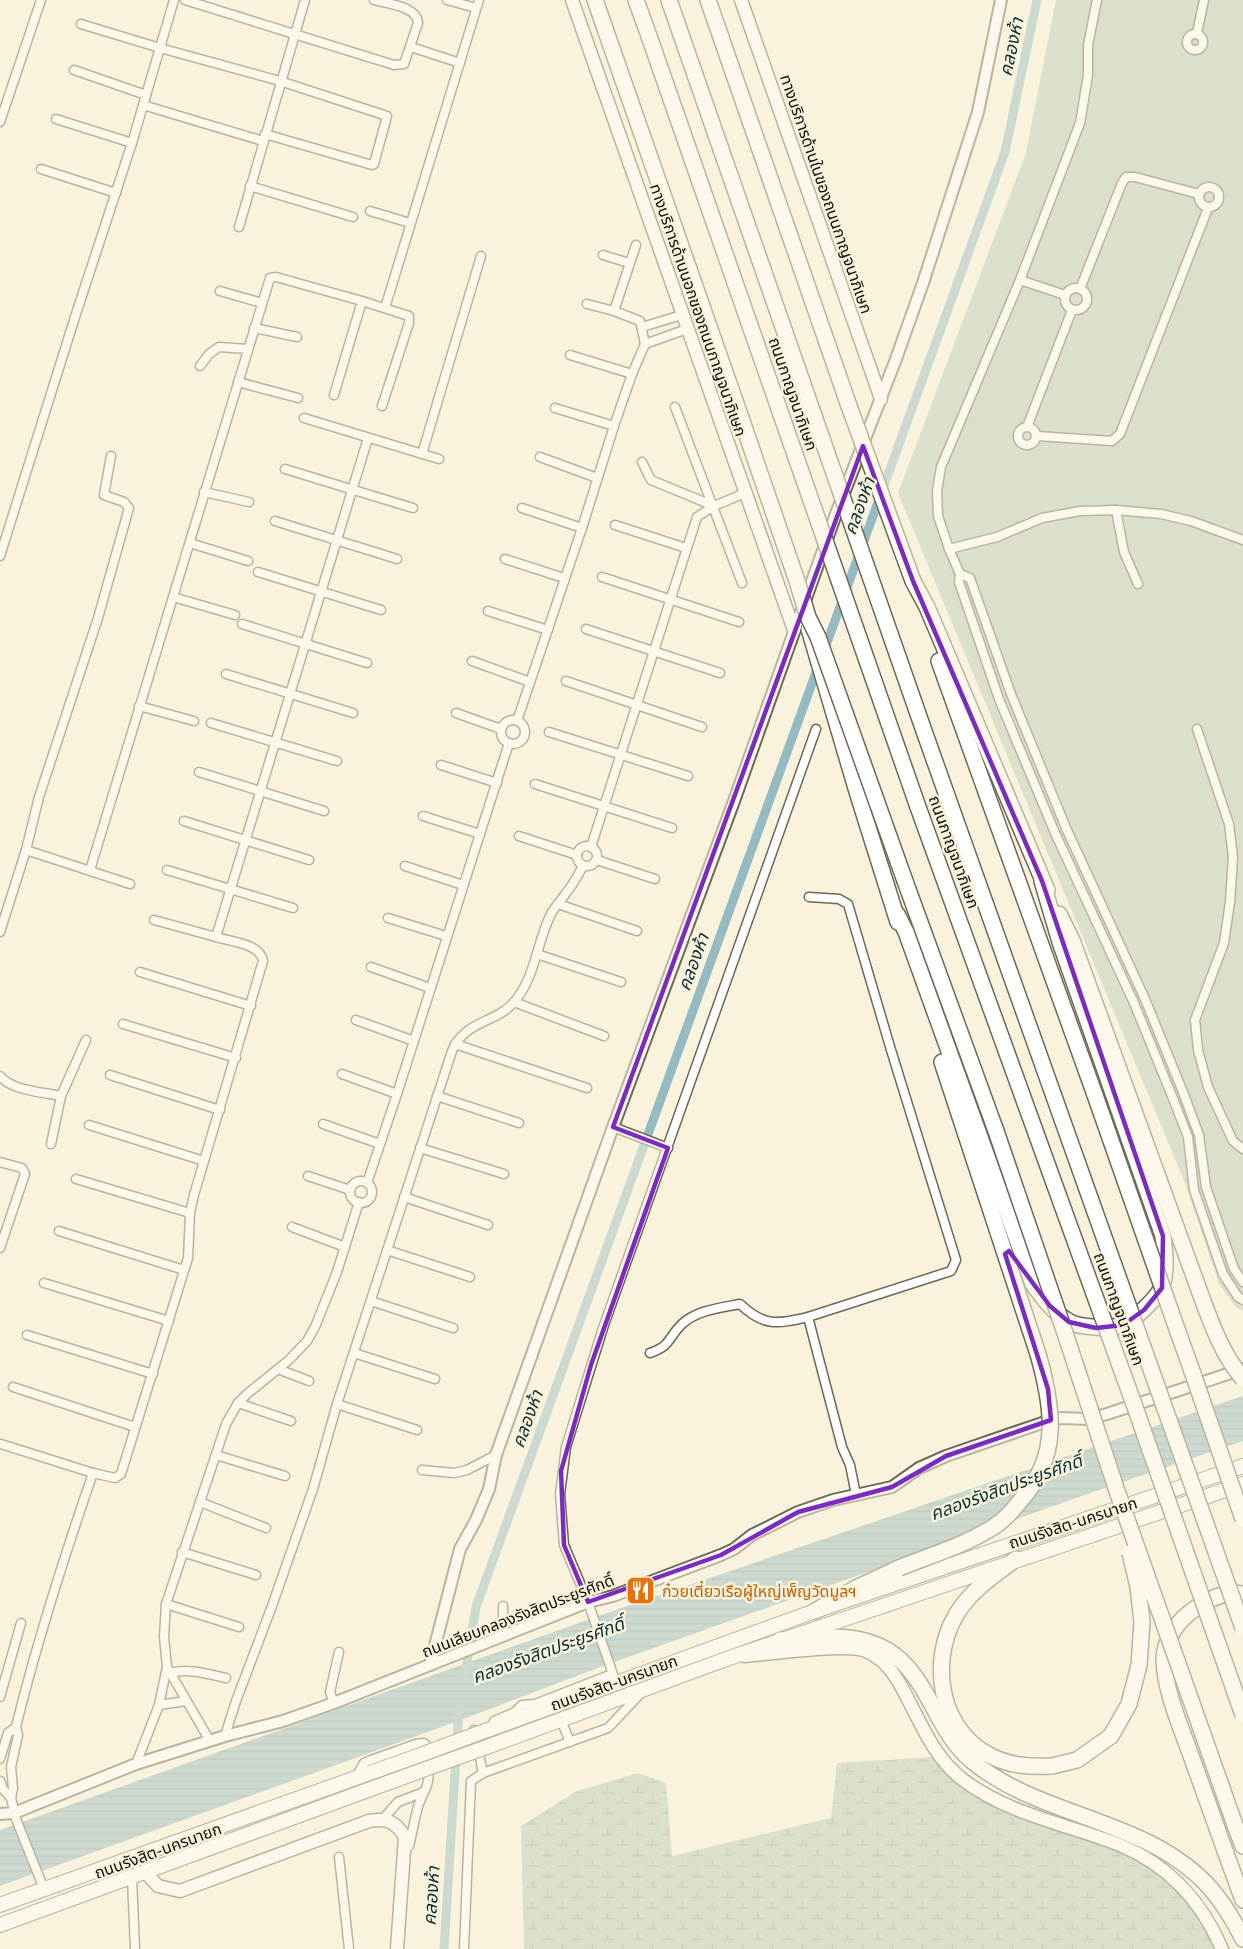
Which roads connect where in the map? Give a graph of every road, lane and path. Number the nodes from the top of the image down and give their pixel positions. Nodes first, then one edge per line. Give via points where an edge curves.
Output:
1 (41, 0) edge
2 (174, 0) edge
3 (185, 0) edge
4 (305, 0) edge
5 (374, 0) edge
6 (447, 0) edge
7 (572, 0) edge
8 (595, 0) edge
9 (636, 0) edge
10 (669, 0) edge
11 (708, 0) edge
12 (741, 0) edge
13 (1001, 0) edge
14 (1097, 0) edge
15 (1204, 0) edge
16 (477, 4) edge
17 (81, 24) dead end
18 (1197, 33) dead end
19 (295, 34) junction
20 (159, 48) junction
21 (414, 48) dead end
22 (460, 63) junction
23 (74, 70) dead end
24 (280, 81) junction
25 (146, 95) junction
26 (143, 105) junction
27 (56, 119) dead end
28 (0, 121) edge
29 (264, 137) junction
30 (132, 143) junction
31 (41, 169) dead end
32 (250, 186) junction
33 (116, 193) junction
34 (1199, 194) junction
35 (1208, 208) junction
36 (370, 211) dead end
37 (353, 216) dead end
38 (410, 223) junction
39 (239, 227) dead end
40 (636, 245) dead end
41 (603, 255) dead end
42 (481, 256) dead end
43 (629, 263) junction
44 (1020, 280) junction
45 (1080, 289) junction
46 (220, 291) dead end
47 (1065, 295) junction
48 (362, 301) junction
49 (262, 303) junction
50 (587, 304) dead end
51 (385, 308) junction
52 (1072, 310) junction
53 (614, 312) junction
54 (682, 315) junction
55 (642, 327) junction
56 (254, 328) junction
57 (687, 329) junction
58 (297, 338) dead end
59 (645, 344) junction
60 (248, 349) junction
61 (570, 355) dead end
62 (200, 366) dead end
63 (632, 374) junction
64 (238, 382) junction
65 (334, 395) dead end
66 (298, 398) dead end
67 (881, 399) junction
68 (382, 406) dead end
69 (675, 407) dead end
70 (555, 408) dead end
71 (304, 418) dead end
72 (614, 426) junction
73 (1027, 427) junction
74 (1037, 436) junction
75 (368, 438) junction
76 (422, 454) junction
77 (111, 456) dead end
78 (540, 457) dead end
79 (439, 459) dead end
80 (642, 462) dead end
81 (285, 469) dead end
82 (597, 478) junction
83 (352, 489) junction
84 (204, 492) junction
85 (745, 493) junction
86 (249, 502) dead end
87 (714, 506) junction
88 (412, 508) dead end
89 (522, 508) dead end
90 (1116, 510) junction
91 (275, 521) dead end
92 (615, 525) dead end
93 (582, 528) junction
94 (1243, 540) edge
95 (336, 541) junction
96 (190, 543) junction
97 (686, 548) junction
98 (949, 549) junction
99 (0, 556) edge
100 (397, 559) dead end
101 (505, 559) dead end
102 (248, 561) dead end
103 (258, 572) dead end
104 (960, 574) junction
105 (602, 577) dead end
106 (564, 578) junction
107 (742, 583) dead end
108 (1138, 584) dead end
109 (321, 591) junction
110 (173, 597) junction
111 (669, 599) junction
112 (381, 610) dead end
113 (488, 611) dead end
114 (235, 615) dead end
115 (808, 617) junction
116 (739, 622) dead end
117 (242, 624) dead end
118 (586, 629) dead end
119 (548, 630) junction
120 (794, 630) junction
121 (304, 644) junction
122 (653, 650) junction
123 (472, 661) dead end
124 (367, 663) dead end
125 (720, 673) dead end
126 (226, 674) dead end
127 (566, 681) dead end
128 (530, 682) junction
129 (289, 694) junction
130 (636, 704) junction
131 (139, 706) junction
132 (353, 713) dead end
133 (456, 713) dead end
134 (194, 721) dead end
135 (517, 721) junction
136 (967, 722) junction
137 (211, 723) dead end
138 (702, 727) dead end
139 (501, 729) junction
140 (816, 729) dead end
141 (1197, 729) dead end
142 (549, 732) dead end
143 (274, 742) junction
144 (509, 743) junction
145 (620, 755) junction
146 (337, 761) dead end
147 (441, 765) dead end
148 (198, 772) dead end
149 (688, 776) dead end
150 (497, 783) junction
151 (534, 784) dead end
152 (260, 791) junction
153 (604, 806) junction
154 (324, 811) dead end
155 (423, 816) dead end
156 (184, 821) dead end
157 (672, 828) dead end
158 (480, 834) junction
159 (519, 836) dead end
160 (245, 840) junction
161 (591, 847) junction
162 (26, 850) junction
163 (577, 855) junction
164 (309, 860) dead end
165 (597, 860) junction
166 (405, 866) dead end
167 (583, 866) junction
168 (90, 870) junction
169 (167, 870) dead end
170 (655, 879) dead end
171 (1042, 881) junction
172 (130, 884) dead end
173 (463, 885) junction
174 (231, 889) junction
175 (809, 897) dead end
176 (558, 904) junction
177 (1102, 905) junction
178 (293, 908) dead end
179 (1091, 910) junction
180 (897, 914) junction
181 (388, 918) dead end
182 (153, 920) dead end
183 (637, 931) dead end
184 (0, 932) edge
185 (446, 936) junction
186 (216, 938) junction
187 (537, 954) junction
188 (370, 968) dead end
189 (140, 972) dead end
190 (621, 982) dead end
191 (430, 988) junction
192 (514, 1002) junction
193 (250, 1006) junction
194 (356, 1020) dead end
195 (123, 1023) dead end
196 (604, 1036) dead end
197 (86, 1040) dead end
198 (414, 1041) junction
199 (455, 1044) junction
200 (236, 1058) junction
201 (342, 1074) dead end
202 (110, 1075) dead end
203 (0, 1076) edge
204 (587, 1088) dead end
205 (1183, 1092) junction
206 (397, 1094) junction
207 (61, 1096) junction
208 (437, 1096) junction
209 (1172, 1096) junction
210 (220, 1110) junction
211 (519, 1123) dead end
212 (89, 1125) dead end
213 (323, 1125) dead end
214 (615, 1128) junction
215 (51, 1144) dead end
216 (380, 1144) junction
217 (664, 1146) junction
218 (420, 1148) junction
219 (1243, 1149) edge
220 (204, 1161) junction
221 (0, 1162) edge
222 (504, 1174) dead end
223 (308, 1176) dead end
224 (75, 1179) dead end
225 (367, 1183) junction
226 (350, 1190) junction
227 (404, 1197) junction
228 (359, 1202) junction
229 (190, 1213) junction
230 (488, 1225) dead end
231 (292, 1227) dead end
232 (59, 1231) dead end
233 (345, 1247) junction
234 (0, 1248) edge
235 (387, 1250) junction
236 (184, 1270) junction
237 (470, 1277) dead end
238 (1243, 1282) edge
239 (44, 1283) dead end
240 (1243, 1300) edge
241 (371, 1301) junction
242 (808, 1317) junction
243 (169, 1321) junction
244 (453, 1328) dead end
245 (27, 1335) dead end
246 (354, 1353) junction
247 (650, 1353) dead end
248 (1243, 1368) edge
249 (278, 1369) junction
250 (153, 1374) junction
251 (1243, 1378) edge
252 (435, 1379) dead end
253 (309, 1381) dead end
254 (13, 1387) dead end
255 (238, 1403) junction
256 (337, 1404) junction
257 (291, 1421) dead end
258 (135, 1427) junction
259 (417, 1430) dead end
260 (1, 1444) edge
261 (216, 1455) junction
262 (496, 1455) junction
263 (1243, 1466) edge
264 (422, 1470) dead end
265 (1227, 1470) junction
266 (93, 1473) junction
267 (285, 1476) dead end
268 (1243, 1484) edge
269 (1117, 1491) junction
270 (856, 1495) junction
271 (200, 1502) junction
272 (1243, 1507) edge
273 (1243, 1519) edge
274 (266, 1528) dead end
275 (182, 1552) junction
276 (1016, 1559) junction
277 (256, 1575) dead end
278 (1243, 1594) edge
279 (166, 1604) junction
280 (502, 1606) dead end
281 (589, 1607) junction
282 (815, 1611) junction
283 (21, 1623) dead end
284 (239, 1627) dead end
285 (1243, 1628) edge
286 (503, 1635) junction
287 (780, 1640) junction
288 (339, 1652) dead end
289 (729, 1658) junction
290 (430, 1665) junction
291 (168, 1670) junction
292 (613, 1676) junction
293 (226, 1678) dead end
294 (646, 1688) junction
295 (0, 1697) edge
296 (186, 1701) junction
297 (334, 1704) junction
298 (159, 1705) junction
299 (1243, 1715) edge
300 (561, 1720) junction
301 (16, 1727) junction
302 (225, 1736) junction
303 (210, 1741) junction
304 (570, 1742) junction
305 (0, 1759) edge
306 (136, 1764) junction
307 (483, 1773) junction
308 (354, 1779) junction
309 (0, 1781) edge
310 (424, 1792) junction
311 (10, 1798) junction
312 (0, 1814) edge
313 (15, 1816) junction
314 (382, 1820) junction
315 (1243, 1846) edge
316 (339, 1857) dead end
317 (403, 1860) junction
318 (146, 1873) junction
319 (132, 1878) junction
320 (42, 1886) junction
321 (1243, 1900) edge
322 (0, 1905) edge
323 (0, 1925) edge
324 (1243, 1939) edge
325 (135, 1949) edge
326 (350, 1949) edge
327 (397, 1949) edge
328 (464, 1949) edge
329 (1222, 1949) edge

1 - 28 street
2 - 20 street
3 - 19 street
4 - 19 street
5 - 19 street via 412,11 418,18 404,64 394,65
6 - 16 street
7 - 54 main road, ทางบริการด้านนอกของถนนกาญจนาภิเษก
8 - 115 highway, bridge
9 - 299 highway, ถนนกาญจนาภิเษก, bridge via 918,807
10 - 285 highway, ถนนกาญจนาภิเษก, bridge
11 - 136 highway, bridge via 862,445 913,581 927,607
12 - 67 main road, ทางบริการด้านในของถนนกาญจนาภิเษก
13 - 67 street via 964,159
14 - 44 street via 1080,123
15 - 18 street
16 - 22 street
17 - 20 street
19 - 24 street
20 - 24 street
20 - 25 street
21 - 22 street
22 - 38 street
23 - 25 street
24 - 29 street
24 - 29 street via 384,114 387,119 372,165
25 - 26 street
26 - 29 street
26 - 30 street
27 - 30 street
29 - 32 street
30 - 33 street
31 - 33 street
32 - 37 street
32 - 39 street
33 - 99 street
34 - 35 street via 1200,202
34 - 35 street via 1210,186 1217,190 1220,198 1216,206
34 - 45 street via 1126,177
35 - 74 street via 1120,434 1112,441
36 - 38 street
38 - 51 street
40 - 43 street
41 - 43 street
42 - 76 street
43 - 53 street
44 - 47 street
44 - 98 street via 942,467 937,491 938,516
45 - 47 street via 1071,289
45 - 52 street via 1086,295 1086,304 1080,310
46 - 49 street
47 - 52 street via 1065,304
48 - 49 street via 273,277
48 - 51 street
48 - 65 street
49 - 56 street
50 - 53 street
51 - 68 street via 410,320
52 - 73 street
53 - 55 street via 637,320
54 - 55 street
54 - 57 main road, ทางบริการด้านนอกของถนนกาญจนาภิเษก
55 - 59 street
56 - 58 street
56 - 60 street
57 - 59 street
57 - 85 main road, ทางบริการด้านนอกของถนนกาญจนาภิเษก
59 - 63 street
60 - 62 street via 219,347
60 - 64 street
61 - 63 street
63 - 72 street
64 - 66 street
64 - 84 street
67 - 120 street
69 - 87 street
70 - 72 street
71 - 75 street
72 - 82 street
73 - 74 street
73 - 74 street via 1018,436 1021,443 1034,443
75 - 76 street
75 - 83 street
76 - 79 street
77 - 162 street via 104,495 124,502 129,508
78 - 82 street
80 - 87 street via 651,480
81 - 83 street
82 - 93 street
83 - 88 street
83 - 95 street
84 - 86 street
84 - 96 street
85 - 87 street
85 - 120 main road, ทางบริการด้านนอกของถนนกาญจนาภิเษก
87 - 97 street via 697,517
87 - 107 street
89 - 93 street
90 - 94 street via 1191,521
90 - 98 street via 1042,518 997,537
90 - 108 street via 1124,552
91 - 95 street
92 - 97 street
93 - 106 street
95 - 100 street
95 - 109 street
96 - 102 street
96 - 110 street
97 - 111 street
98 - 104 street
101 - 106 street
103 - 109 street
104 - 177 street via 970,578 1011,694
104 - 179 street via 959,582 999,699
105 - 111 street
106 - 119 street
109 - 112 street
109 - 121 street
110 - 114 street
110 - 131 street
111 - 116 street
111 - 122 street
113 - 119 street
115 - 180 highway, bridge via 813,646
115 - 269 highway, bridge via 996,1131
117 - 121 street
118 - 122 street
119 - 128 street
120 - 214 street
121 - 124 street
121 - 129 street
122 - 125 street
122 - 130 street
123 - 128 street
126 - 129 street
127 - 130 street
128 - 135 street
129 - 132 street
129 - 143 street
130 - 138 street
130 - 145 street
131 - 134 street
131 - 168 street
133 - 139 street
135 - 139 street via 506,722
135 - 144 street via 524,729 523,737
136 - 171 highway
136 - 265 highway, bridge
137 - 143 street
139 - 144 street via 502,738
140 - 217 street
141 - 219 street via 1229,824 1233,857 1224,943 1195,1020 1198,1050 1208,1087 1233,1141
142 - 145 street
143 - 146 street
143 - 152 street
144 - 150 street
145 - 149 street
145 - 153 street
147 - 150 street
148 - 152 street
150 - 158 street
151 - 153 street
152 - 154 street
152 - 160 street
153 - 157 street
153 - 161 street
155 - 158 street
156 - 160 street
158 - 173 street
159 - 163 street
160 - 164 street
160 - 174 street
161 - 163 street via 582,847
161 - 165 street
162 - 168 street
162 - 184 street
163 - 167 street
165 - 167 street via 591,866
165 - 170 street
166 - 173 street
167 - 176 street
168 - 172 street
169 - 174 street
171 - 180 highway via 1163,1236 1165,1263 1161,1288 1144,1310 1123,1324 1096,1328 1070,1322 1050,1306 1033,1284
171 - 251 highway, bridge via 1072,940 1217,1340
173 - 185 street
174 - 178 street
174 - 186 street
175 - 242 street via 839,899 848,904 956,1260 951,1271
176 - 183 street
176 - 187 street via 548,919
177 - 179 street
177 - 205 street
179 - 209 street
180 - 282 highway, bridge via 907,957 1038,1354 1052,1419 1037,1479 997,1525 856,1588
181 - 185 street
182 - 186 street
185 - 191 street
186 - 193 street via 254,948 263,957
187 - 190 street
187 - 192 street
188 - 191 street
189 - 193 street
191 - 198 street
192 - 196 street
192 - 199 street via 469,1029
193 - 200 street
194 - 198 street
195 - 200 street
197 - 207 street
198 - 206 street
199 - 204 street
199 - 208 street
200 - 210 street
201 - 206 street
202 - 210 street
203 - 207 street via 17,1086
205 - 209 street
205 - 238 street via 1200,1134 1206,1187 1234,1269
206 - 216 street
207 - 215 street
208 - 211 street
208 - 218 street
209 - 240 street via 1188,1137 1194,1190 1223,1274
210 - 220 street
212 - 220 street
213 - 216 street
214 - 217 street
214 - 262 street
216 - 225 street
217 - 281 street via 600,1337 561,1471 564,1545
218 - 222 street
218 - 227 street
220 - 229 street
221 - 234 street via 22,1168 25,1174
223 - 226 street
224 - 229 street
225 - 226 street via 356,1182
225 - 228 street via 370,1196
226 - 228 street
227 - 230 street
227 - 235 street
228 - 233 street
229 - 236 street
231 - 233 street
232 - 236 street
233 - 249 street via 315,1327 298,1352
235 - 237 street
235 - 241 street
236 - 243 street
239 - 243 street
241 - 244 street
241 - 246 street
242 - 247 street via 760,1320 740,1304 709,1310 684,1323 666,1346
242 - 270 street
243 - 250 street
245 - 250 street
246 - 252 street
246 - 256 street
248 - 270 street, ถนนเลียบคลองรังสิตประยูรศักดิ์ via 1107,1414 1045,1422 937,1460 892,1487
249 - 253 street
249 - 255 street
250 - 258 street
254 - 258 street
255 - 257 street
255 - 261 street
256 - 259 street
256 - 302 street via 313,1489
258 - 266 street via 121,1474 115,1478
260 - 266 street
261 - 267 street
261 - 271 street
262 - 264 street via 454,1473
262 - 290 street via 489,1489 460,1549
263 - 282 main road, ถนนรังสิต-นครนายก
265 - 272 highway, bridge
265 - 273 highway, bridge
266 - 301 street via 33,1659
268 - 276 main road, ถนนรังสิต-นครนายก
269 - 276 highway, bridge via 1138,1587 1142,1622 1139,1665 1129,1704 1111,1736 1077,1760 1052,1766 1029,1767 988,1755 964,1736 944,1698 941,1658 956,1615 980,1586
269 - 315 highway, bridge
270 - 281 street, ถนนเลียบคลองรังสิตประยูรศักดิ์ via 789,1516 722,1556
271 - 274 street
271 - 275 street
275 - 277 street
275 - 279 street
276 - 287 main road, ถนนรังสิต-นครนายก
278 - 321 highway via 1214,1596 1189,1613 1167,1643 1164,1660 1172,1700
279 - 284 street
279 - 291 street
280 - 286 street
281 - 286 street, ถนนเลียบคลองรังสิตประยูรศักดิ์
281 - 292 street
282 - 292 main road, ถนนรังสิต-นครนายก
283 - 295 street
286 - 290 street, ถนนเลียบคลองรังสิตประยูรศักดิ์
287 - 289 main road, ถนนรังสิต-นครนายก
287 - 324 highway via 846,1637 889,1651 910,1669 948,1733 970,1760 1023,1793 1118,1829 1184,1865 1211,1888
288 - 297 street via 330,1692
289 - 294 main road, ถนนรังสิต-นครนายก
289 - 329 main road via 843,1648 864,1650 882,1660 893,1672 931,1742 962,1779 1018,1811 1121,1845 1152,1863 1183,1887 1197,1904
290 - 297 street, ถนนเลียบคลองรังสิตประยูรศักดิ์
291 - 293 street
291 - 296 street
291 - 298 street
292 - 307 street via 522,1705 474,1730
292 - 308 main road, ถนนรังสิต-นครนายก, bridge via 482,1732
294 - 300 main road, ถนนรังสิต-นครนายก
294 - 304 street via 608,1728
296 - 298 street
296 - 303 street
297 - 302 street, ถนนเลียบคลองรังสิตประยูรศักดิ์
298 - 306 street
300 - 304 street
300 - 318 main road, ถนนรังสิต-นครนายก, bridge
301 - 305 street via 8,1733
301 - 311 street
302 - 303 street, ถนนเลียบคลองรังสิตประยูรศักดิ์
303 - 306 street, ถนนเลียบคลองรังสิตประยูรศักดิ์
304 - 307 street
306 - 313 street, ถนนเลียบคลองรังสิตประยูรศักดิ์
307 - 328 street via 471,1781 469,1790
308 - 310 street via 364,1763 424,1743 429,1782
308 - 320 main road, ถนนรังสิต-นครนายก
309 - 311 street
310 - 314 street via 398,1802
310 - 317 street
311 - 313 street
312 - 313 street, ถนนเลียบคลองรังสิตประยูรศักดิ์
313 - 320 street
314 - 317 main road via 395,1824 405,1837
314 - 318 main road via 369,1821 180,1891 158,1886
316 - 326 street
317 - 327 main road
318 - 319 main road, ถนนรังสิต-นครนายก
319 - 323 main road, ถนนรังสิต-นครนายก
319 - 325 street
320 - 322 main road, ถนนรังสิต-นครนายก

